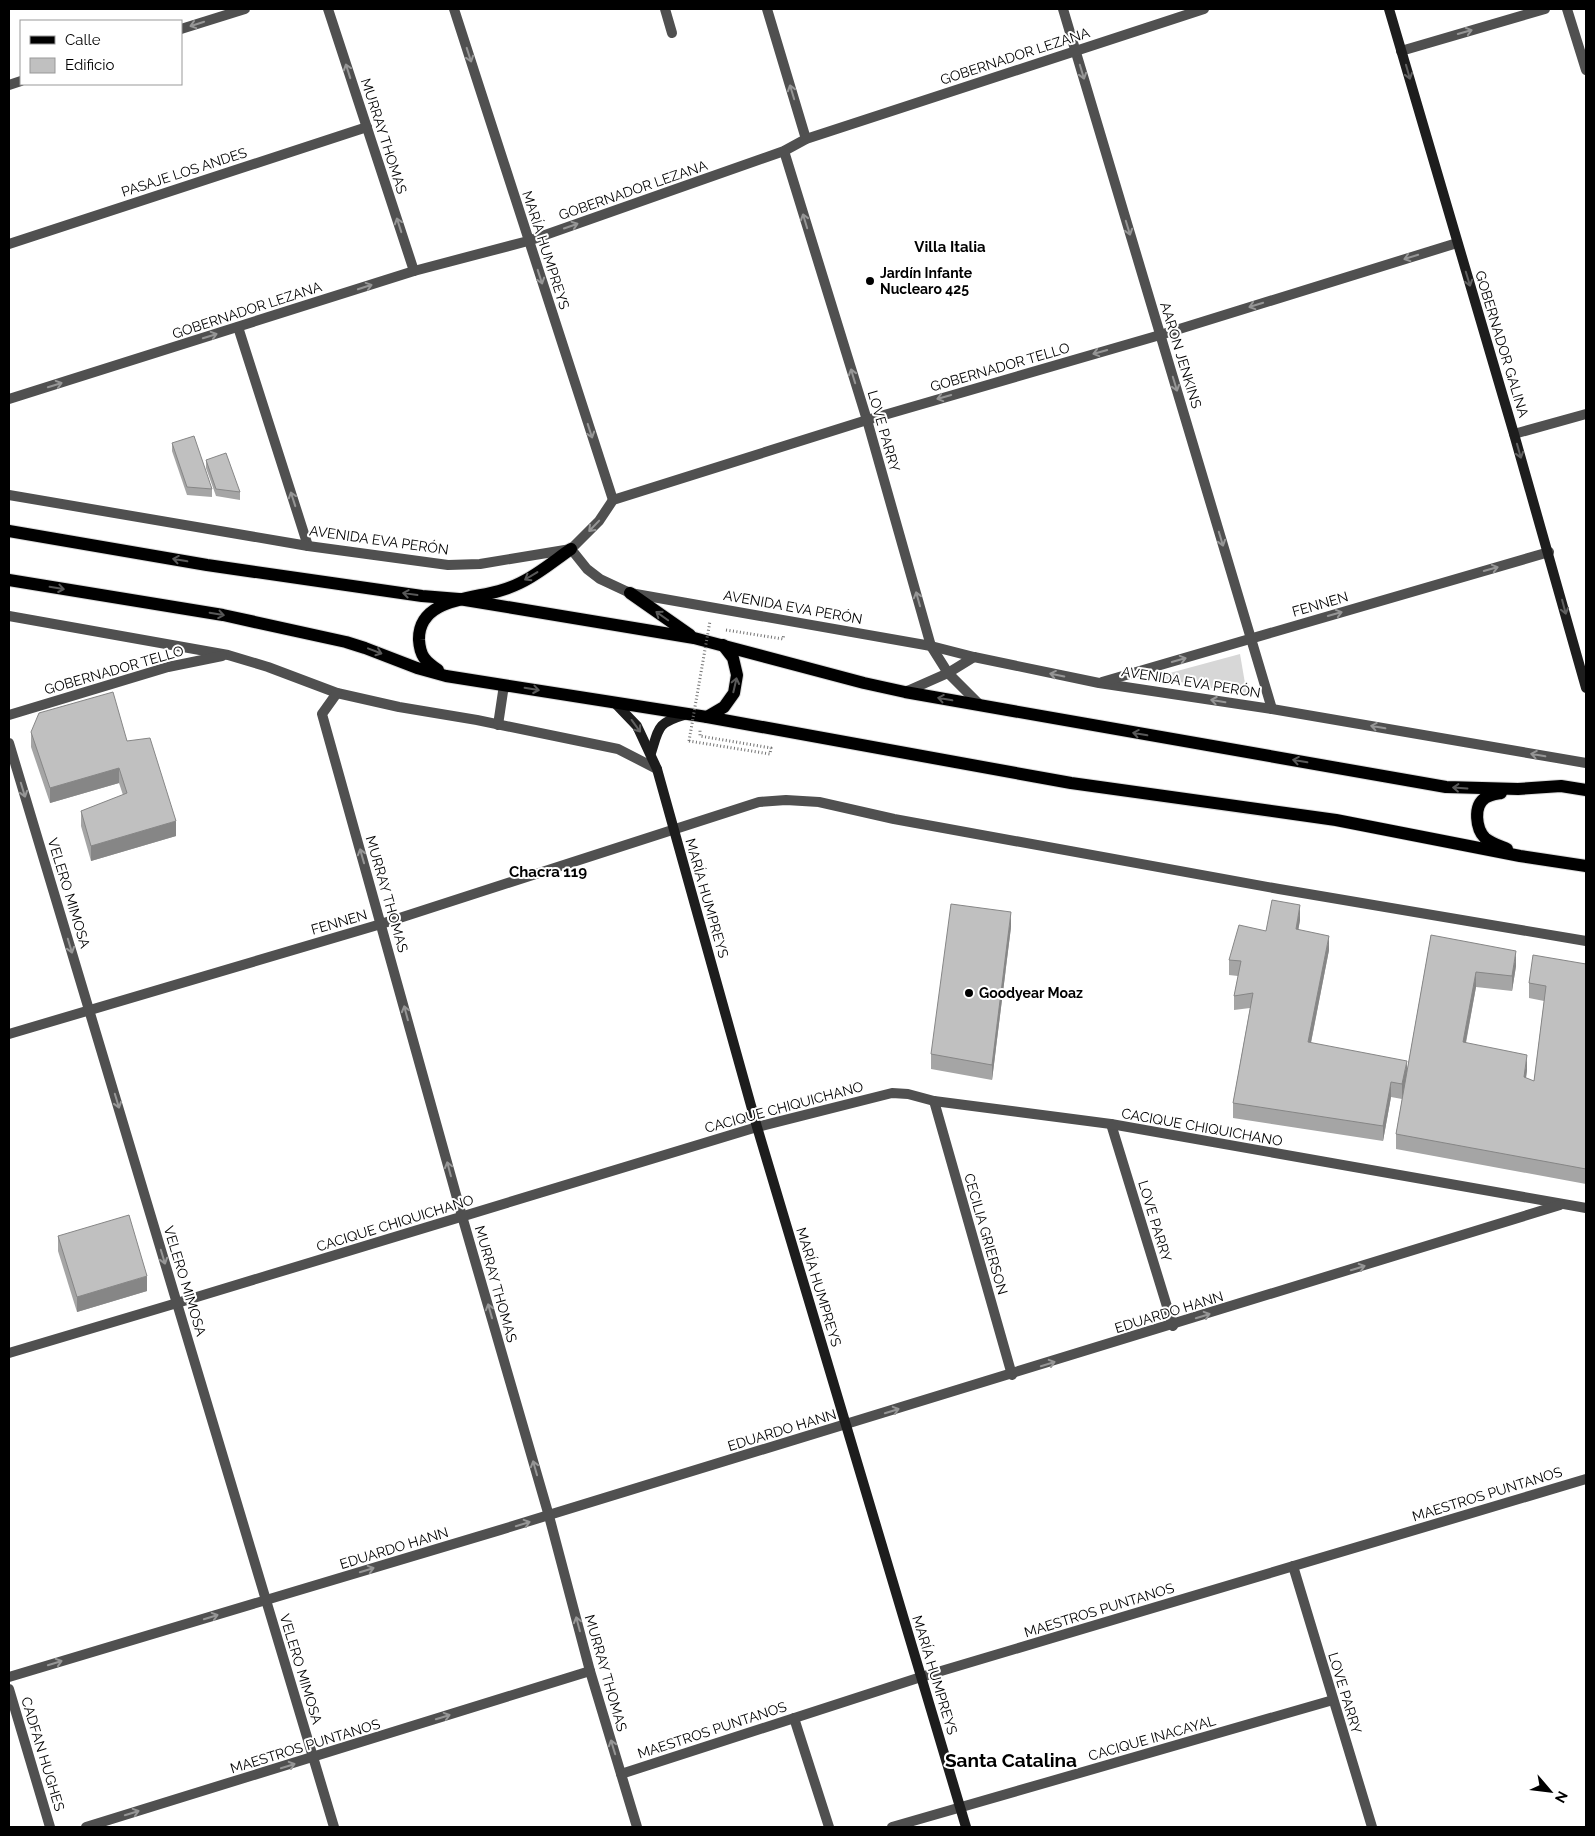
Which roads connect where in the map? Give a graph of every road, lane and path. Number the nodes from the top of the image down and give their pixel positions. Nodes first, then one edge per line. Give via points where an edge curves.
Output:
1 (245, 9) edge
2 (328, 9) edge
3 (454, 9) edge
4 (665, 9) edge
5 (767, 9) edge
6 (1063, 9) edge
7 (1204, 9) edge
8 (1388, 9) edge
9 (1545, 9) edge
10 (1567, 9) edge
11 (182, 29) edge
12 (672, 33) dead end
13 (1076, 50) junction
14 (1402, 51) junction
15 (1586, 70) edge
16 (367, 127) junction
17 (806, 139) junction
18 (784, 151) junction
19 (528, 241) junction
20 (1457, 243) junction
21 (9, 244) edge
22 (414, 271) junction
23 (238, 327) junction
24 (1160, 335) junction
25 (9, 399) edge
26 (1586, 414) edge
27 (867, 420) junction
28 (1514, 434) junction
29 (9, 495) edge
30 (612, 500) junction
31 (9, 531) edge
32 (308, 546) junction
33 (571, 548) junction
34 (1549, 552) junction
35 (9, 580) edge
36 (630, 593) junction
37 (459, 599) junction
38 (9, 616) edge
39 (719, 622) dead end
40 (722, 629) dead end
41 (784, 633) dead end
42 (694, 638) junction
43 (1251, 638) junction
44 (723, 644) junction
45 (932, 646) junction
46 (228, 655) junction
47 (974, 657) junction
48 (948, 673) junction
49 (446, 676) junction
50 (1098, 683) junction
51 (504, 685) junction
52 (1586, 688) edge
53 (337, 692) junction
54 (905, 692) junction
55 (615, 702) junction
56 (980, 705) junction
57 (1272, 709) junction
58 (9, 715) edge
59 (684, 715) junction
60 (707, 717) junction
61 (498, 725) junction
62 (700, 736) dead end
63 (9, 744) edge
64 (651, 753) junction
65 (1586, 763) edge
66 (657, 770) junction
67 (1586, 783) edge
68 (1561, 786) junction
69 (1518, 789) junction
70 (1586, 790) edge
71 (674, 829) junction
72 (1520, 856) junction
73 (1586, 866) edge
74 (381, 924) junction
75 (1586, 940) edge
76 (89, 1009) junction
77 (9, 1034) edge
78 (934, 1101) junction
79 (1111, 1124) junction
80 (757, 1127) junction
81 (1562, 1205) junction
82 (1586, 1208) edge
83 (462, 1216) junction
84 (177, 1304) junction
85 (1173, 1326) junction
86 (9, 1353) edge
87 (1012, 1375) junction
88 (846, 1425) junction
89 (1586, 1479) edge
90 (549, 1516) junction
91 (1293, 1566) junction
92 (266, 1601) junction
93 (590, 1672) junction
94 (9, 1677) edge
95 (921, 1677) junction
96 (9, 1689) edge
97 (1333, 1700) junction
98 (794, 1718) junction
99 (314, 1758) junction
100 (621, 1774) junction
101 (960, 1808) junction
102 (50, 1827) edge
103 (86, 1827) edge
104 (334, 1827) edge
105 (637, 1827) edge
106 (829, 1827) edge
107 (892, 1827) edge
108 (966, 1827) edge
109 (1372, 1827) edge

1 -> 11 street
16 -> 2 street, MURRAY THOMAS
3 -> 19 street, MARÍA HUMPREYS
4 - 12 street
17 -> 5 street
6 - 13 street, AARON JENKINS
7 - 13 street, GOBERNADOR LEZANA
8 - 14 street, GOBERNADOR GALINA
14 -> 9 street
10 - 15 street
13 - 17 street, GOBERNADOR LEZANA
13 -> 24 street, AARON JENKINS
14 -> 20 street, GOBERNADOR GALINA
16 - 21 street, PASAJE LOS ANDES
22 -> 16 street, MURRAY THOMAS
17 - 18 street, GOBERNADOR LEZANA
19 -> 18 street, GOBERNADOR LEZANA
27 -> 18 street, LOVE PARRY
19 - 22 street, GOBERNADOR LEZANA
19 -> 30 street, MARÍA HUMPREYS
20 -> 24 street, GOBERNADOR TELLO
20 -> 28 street, GOBERNADOR GALINA
23 -> 22 street, GOBERNADOR LEZANA
25 -> 23 street, GOBERNADOR LEZANA
32 -> 23 street
24 -> 27 street, GOBERNADOR TELLO
24 -> 43 street, AARON JENKINS
26 - 28 street
27 - 30 street, GOBERNADOR TELLO
45 -> 27 street, LOVE PARRY
28 -> 34 street, GOBERNADOR GALINA
29 - 32 street, AVENIDA EVA PERÓN
30 -> 33 street via 599,521
37 -> 31 main road via 207,565
32 - 33 street, AVENIDA EVA PERÓN via 448,566 480,564
33 - 36 street, AVENIDA EVA PERÓN via 586,569
33 -> 37 main road via 522,582 499,591
43 -> 34 street, FENNEN
34 -> 52 street, GOBERNADOR GALINA
35 -> 49 main road via 223,615 346,642
42 -> 36 main road
36 - 45 street, AVENIDA EVA PERÓN
37 - 42 main road
37 - 49 main road via 439,606 428,615 419,631 424,660
38 - 46 street
39 - 62 path, bridge via 710,621 689,741 770,754 771,748
40 - 41 path via 783,639
42 - 44 main road
50 -> 43 street, FENNEN
43 - 57 street, AARON JENKINS
44 - 54 main road
60 -> 44 main road via 724,707 734,692 737,675 733,658
45 - 47 street, AVENIDA EVA PERÓN
45 - 48 street, LOVE PARRY
46 - 53 street
46 - 58 street, GOBERNADOR TELLO via 168,667
47 - 48 street
50 -> 47 street, AVENIDA EVA PERÓN
48 - 54 street
48 - 56 street, LOVE PARRY
49 - 51 main road
57 -> 50 street, AVENIDA EVA PERÓN
51 -> 55 main road
51 - 61 street
53 - 61 street
74 -> 53 street, MURRAY THOMAS via 322,714
56 -> 54 main road
55 - 59 main road
55 -> 64 street, MARÍA HUMPREYS via 637,726
69 -> 56 main road via 1446,787
65 -> 57 street, AVENIDA EVA PERÓN
59 - 60 main road
59 - 64 street via 668,720 659,728
60 - 72 main road via 1071,783 1336,820
61 - 66 street via 618,749
63 -> 76 street, VELERO MIMOSA
64 - 66 street, MARÍA HUMPREYS
66 - 71 street, MARÍA HUMPREYS
67 - 68 street
68 - 69 main road
68 - 70 main road
69 - 72 main road via 1485,798 1477,814 1485,838
71 - 74 street, FENNEN
71 - 75 street, FENNEN via 760,802 820,802 894,819 1279,889
71 - 80 street, MARÍA HUMPREYS
72 - 73 main road
74 - 76 street, FENNEN
83 -> 74 street, MURRAY THOMAS
76 - 77 street, FENNEN
76 -> 84 street, VELERO MIMOSA
78 - 79 street, CACIQUE CHIQUICHANO
78 - 80 street, CACIQUE CHIQUICHANO via 892,1093
78 - 87 street, CECILIA GRIERSON
79 - 81 street, CACIQUE CHIQUICHANO
79 - 85 street, LOVE PARRY
80 - 83 street, CACIQUE CHIQUICHANO
80 - 88 street, MARÍA HUMPREYS
81 - 82 street, CACIQUE CHIQUICHANO
85 -> 81 street, EDUARDO HANN
83 - 84 street, CACIQUE CHIQUICHANO
90 -> 83 street, MURRAY THOMAS
84 - 86 street, CACIQUE CHIQUICHANO
84 - 92 street, VELERO MIMOSA
87 -> 85 street, EDUARDO HANN
88 -> 87 street, EDUARDO HANN
88 - 90 street, EDUARDO HANN
88 - 95 street, MARÍA HUMPREYS
89 - 91 street, MAESTROS PUNTANOS
92 -> 90 street, EDUARDO HANN
93 -> 90 street, MURRAY THOMAS
91 - 95 street, MAESTROS PUNTANOS
91 - 97 street, LOVE PARRY
94 -> 92 street, EDUARDO HANN
92 - 99 street, VELERO MIMOSA
99 -> 93 street, MAESTROS PUNTANOS
100 -> 93 street, MURRAY THOMAS
95 - 98 street, MAESTROS PUNTANOS
95 - 101 street, MARÍA HUMPREYS
96 - 102 street, CADFAN HUGHES
97 - 101 street, CACIQUE INACAYAL
97 - 109 street, LOVE PARRY
98 - 100 street, MAESTROS PUNTANOS
98 - 106 street
103 -> 99 street, MAESTROS PUNTANOS
99 - 104 street, VELERO MIMOSA
100 - 105 street, MURRAY THOMAS
101 - 107 street, CACIQUE INACAYAL
101 - 108 street, MARÍA HUMPREYS

